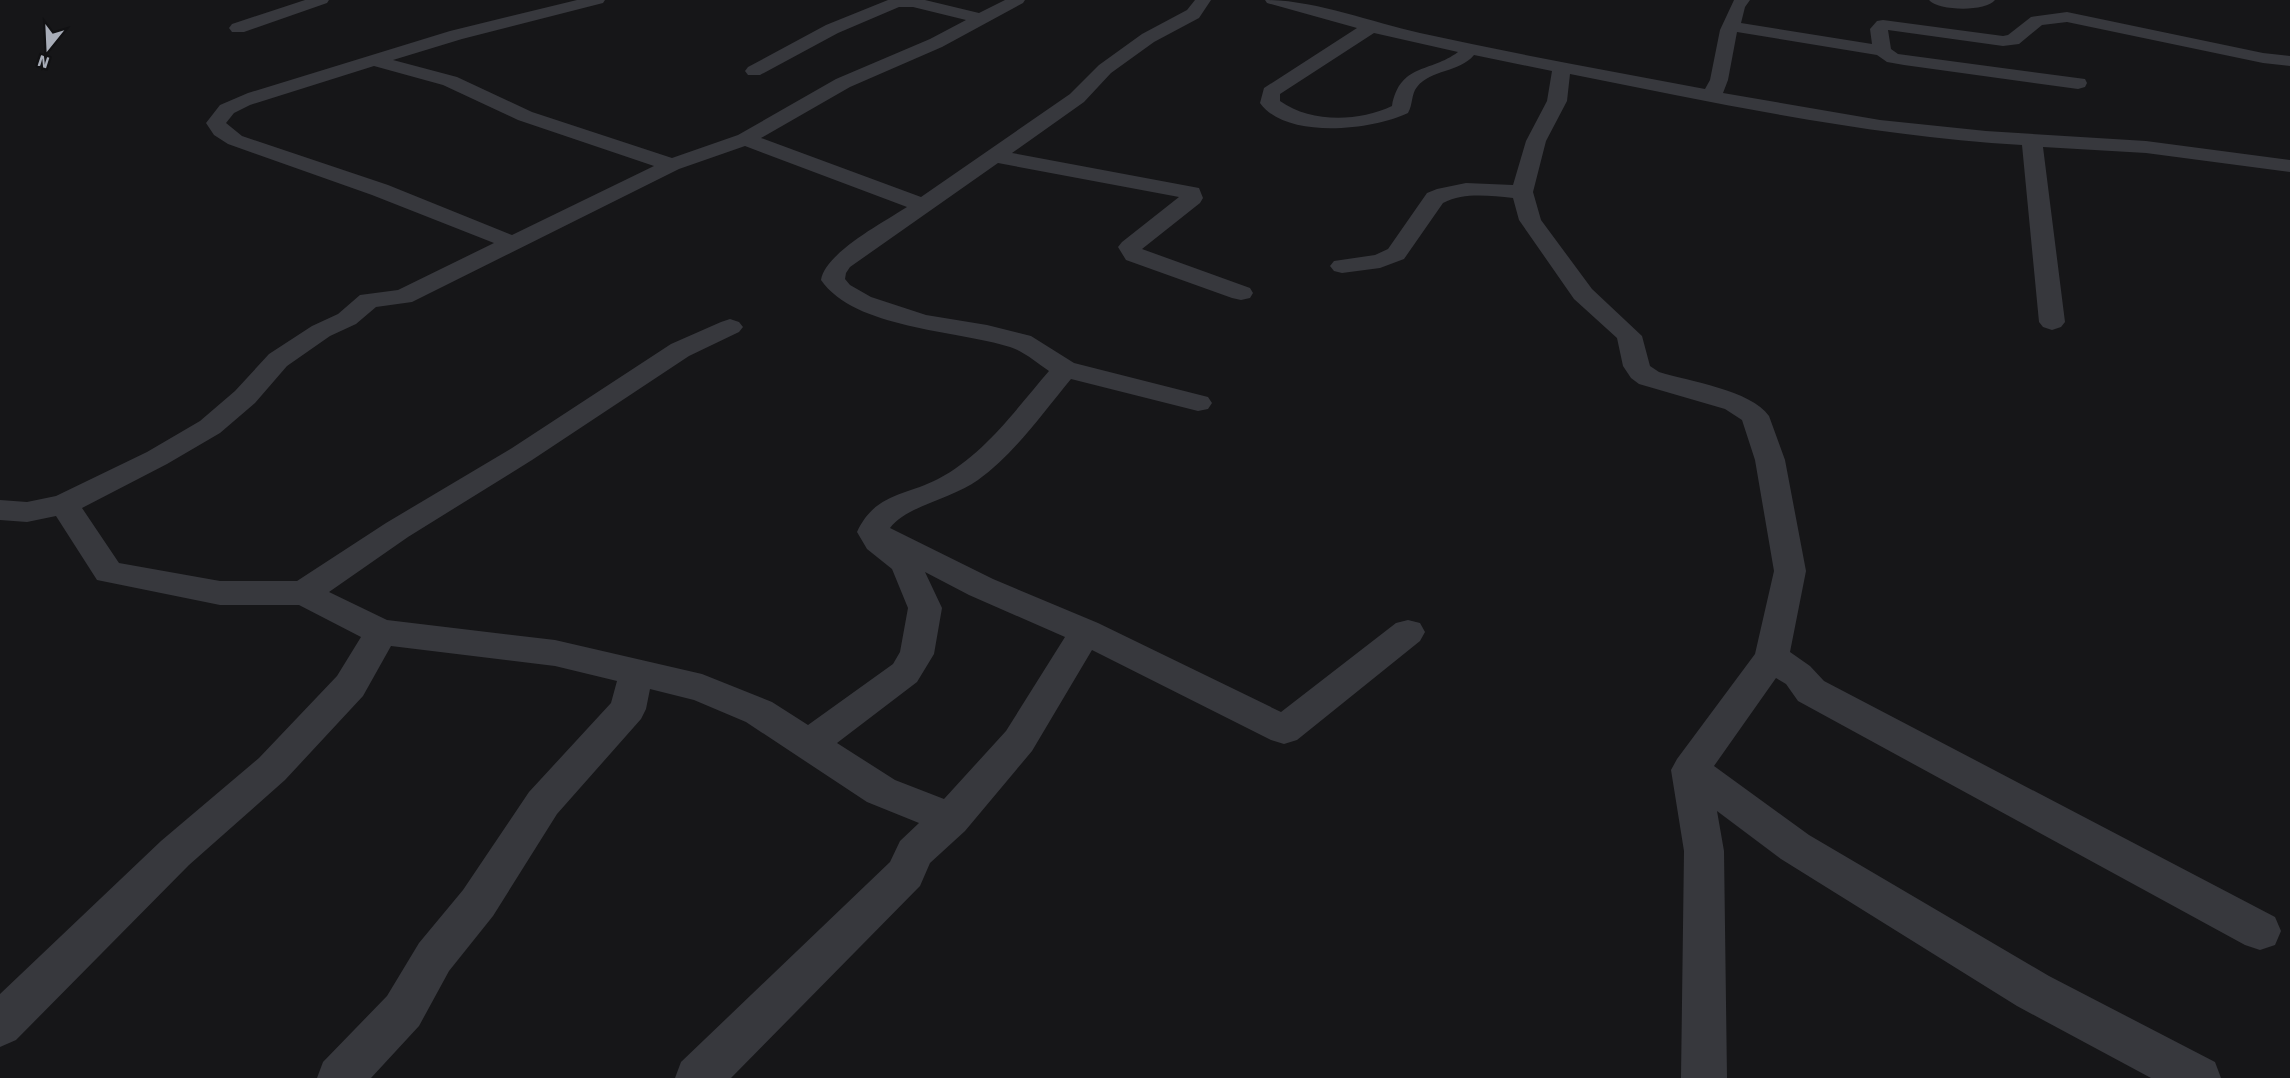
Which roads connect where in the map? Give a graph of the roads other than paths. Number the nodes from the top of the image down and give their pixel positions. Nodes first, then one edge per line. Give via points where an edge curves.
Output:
1 (321, 0) edge
2 (597, 0) edge
3 (1017, 0) edge
4 (1203, 0) edge
5 (1273, 0) edge
6 (1937, 0) edge
7 (1987, 0) edge
8 (1738, 1) edge
9 (981, 19) junction
10 (1731, 26) junction
11 (1371, 27) junction
12 (238, 28) dead end
13 (1470, 49) junction
14 (1882, 51) junction
15 (372, 60) junction
16 (2290, 61) edge
17 (1562, 68) junction
18 (754, 71) dead end
19 (2078, 83) dead end
20 (1711, 97) junction
21 (745, 139) junction
22 (2032, 139) junction
23 (996, 156) junction
24 (672, 165) junction
25 (2290, 166) edge
26 (1521, 192) junction
27 (923, 205) junction
28 (513, 243) junction
29 (1342, 266) dead end
30 (1241, 293) dead end
31 (2052, 322) dead end
32 (730, 327) dead end
33 (1065, 369) junction
34 (1198, 403) dead end
35 (64, 504) junction
36 (0, 510) edge
37 (873, 532) junction
38 (304, 593) junction
39 (381, 632) junction
40 (1086, 632) junction
41 (1408, 632) dead end
42 (1772, 657) junction
43 (636, 673) junction
44 (808, 744) junction
45 (1690, 770) junction
46 (951, 819) junction
47 (2260, 931) dead end
48 (0, 1025) edge
49 (340, 1078) edge
50 (698, 1078) edge
51 (1704, 1078) edge
52 (2198, 1078) edge

1 - 12 street
2 - 15 street
3 - 9 street
4 - 23 street via 1193,14 1148,38 1105,69 1077,98
5 - 11 street via 1339,10
6 - 7 street via 1979,4
8 - 10 street
9 - 18 street via 913,2 897,2 832,29
9 - 21 street via 843,83
10 - 14 street
10 - 20 street via 1719,80
11 - 13 street
11 - 13 street via 1271,92 1270,103 1309,119 1350,124 1383,118 1401,109 1405,90 1415,76 1464,59
13 - 17 street
14 - 16 street via 1879,29 1883,25 2003,41 2013,40 2037,21 2067,17
14 - 19 street via 1904,60
15 - 24 street via 450,81 525,116
15 - 28 street via 239,102 219,116 216,123 220,131 235,140 380,190
17 - 20 street
17 - 26 street via 1557,101 1536,141
20 - 22 street via 1880,126
21 - 24 street
21 - 27 street
22 - 25 street via 2146,147
22 - 31 street
23 - 27 street
23 - 30 street via 1191,193 1192,198 1130,247 1134,255
24 - 28 street
26 - 29 street via 1444,192 1434,198 1396,254 1380,261
26 - 42 street via 1530,220 1583,294 1629,336 1640,372 1735,403 1755,416 1770,460 1790,572
27 - 33 street via 842,262 833,280 841,290 862,302 921,322 1022,342
28 - 35 street via 404,297 369,300 347,319 278,360 210,427
32 - 38 street via 680,350
33 - 34 street
33 - 37 street via 976,467 952,484 891,510 876,522
35 - 36 street via 27,512
35 - 38 street via 108,572 220,593
37 - 40 street via 981,587
37 - 44 street via 878,542 905,563 925,608 916,654 905,673
38 - 39 street
39 - 43 street via 555,652
39 - 48 street via 350,686 272,769 175,853
40 - 41 street via 1284,730
40 - 46 street via 1019,741
42 - 45 street
42 - 47 street via 1798,675 1811,691
43 - 44 street via 702,688 759,712
43 - 49 street via 628,709 543,803 478,903 434,957 403,1011
44 - 46 street via 881,791
45 - 51 street via 1704,851
45 - 52 street via 1815,859 2032,991
46 - 50 street via 914,853 906,873

